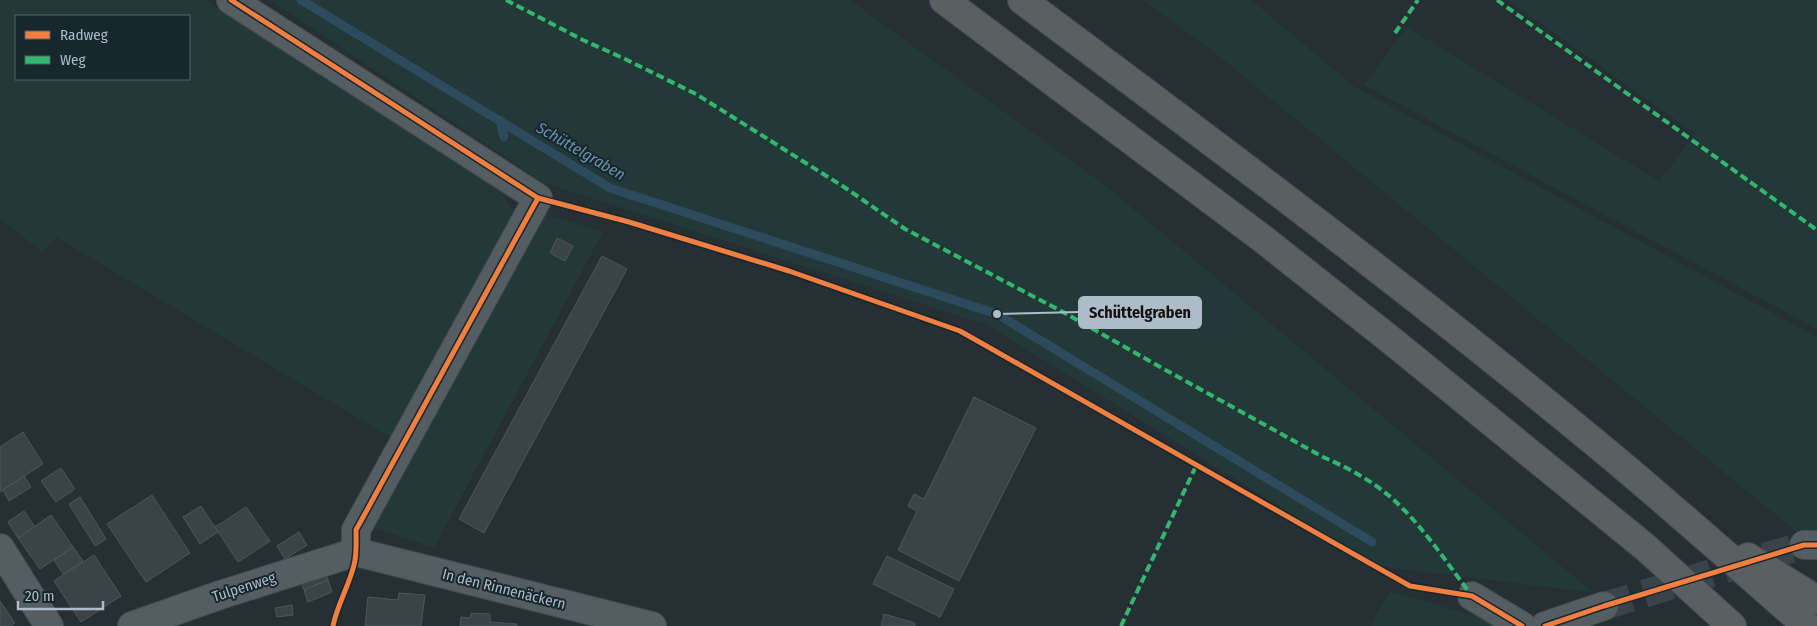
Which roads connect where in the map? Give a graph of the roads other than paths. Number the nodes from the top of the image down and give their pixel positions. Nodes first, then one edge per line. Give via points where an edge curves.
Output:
1 (231, 0) edge
2 (944, 0) edge
3 (1022, 0) edge
4 (1682, 518) junction
5 (0, 548) edge
6 (356, 552) junction
7 (1472, 596) dead end
8 (1817, 600) edge
9 (1604, 606) tunnel mouth
10 (49, 626) edge
11 (132, 626) edge
12 (652, 626) edge
13 (1522, 626) edge
14 (1545, 626) edge
15 (1732, 626) edge
16 (1807, 626) edge

1 - 6 street via 538,198 356,530
2 - 15 highway via 1263,239 1645,547
3 - 4 highway via 1346,245 1593,441
4 - 8 highway
4 - 16 highway
5 - 10 street
6 - 11 street, Tulpenweg via 214,596
6 - 12 street, In den Rinnenäckern
7 - 13 street
9 - 14 street

